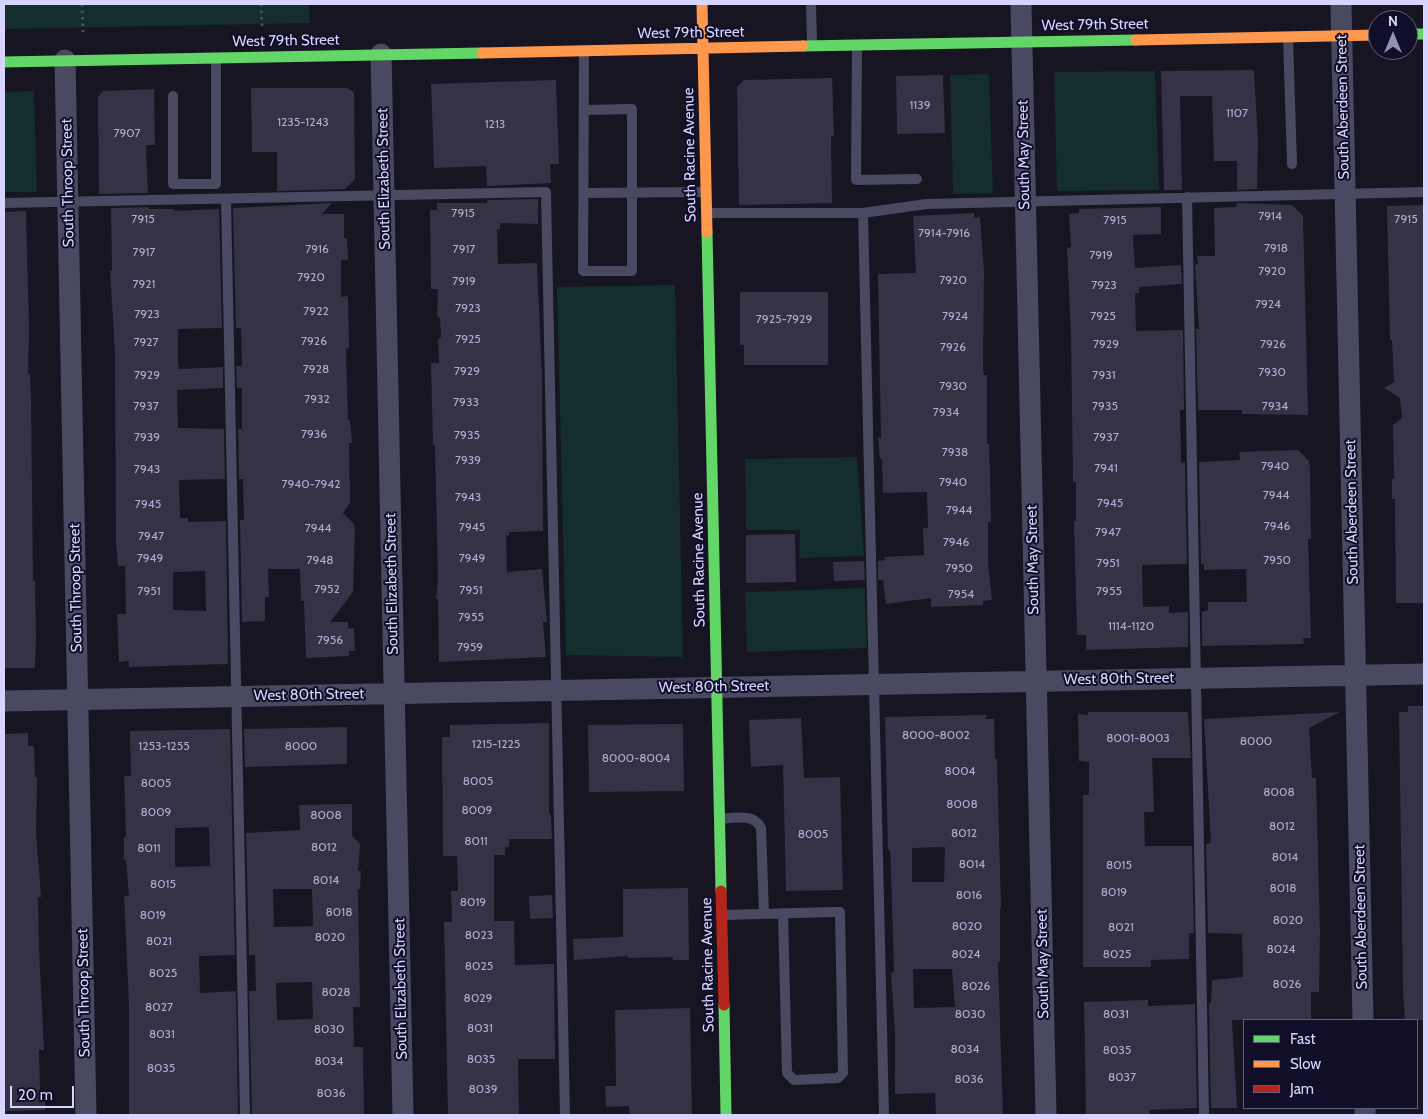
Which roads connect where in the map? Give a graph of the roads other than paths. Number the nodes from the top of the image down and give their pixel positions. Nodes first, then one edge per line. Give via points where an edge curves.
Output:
1 (702, 4) edge
2 (811, 4) edge
3 (1021, 4) edge
4 (1341, 4) edge
5 (1342, 35) junction
6 (1368, 35) edge
7 (1288, 36) junction
8 (1022, 42) junction
9 (812, 45) junction
10 (857, 45) junction
11 (703, 48) junction
12 (584, 50) junction
13 (381, 54) junction
14 (216, 57) junction
15 (65, 60) junction
16 (4, 62) edge
17 (173, 96) dead end
18 (584, 110) junction
19 (1292, 164) dead end
20 (917, 179) dead end
21 (706, 192) junction
22 (1424, 192) edge
23 (584, 194) junction
24 (632, 194) junction
25 (1345, 194) junction
26 (384, 196) junction
27 (1187, 197) junction
28 (226, 199) junction
29 (1025, 201) junction
30 (68, 202) junction
31 (4, 203) edge
32 (706, 213) junction
33 (864, 213) junction
34 (1424, 674) edge
35 (1356, 675) junction
36 (1195, 678) junction
37 (1036, 681) junction
38 (875, 684) junction
39 (716, 687) junction
40 (556, 690) junction
41 (394, 693) junction
42 (236, 696) junction
43 (78, 699) junction
44 (4, 701) edge
45 (719, 819) junction
46 (764, 914) junction
47 (783, 914) junction
48 (722, 915) junction
49 (1363, 1019) edge
50 (86, 1115) edge
51 (245, 1115) edge
52 (403, 1115) edge
53 (565, 1115) edge
54 (726, 1115) edge
55 (884, 1115) edge
56 (1046, 1115) edge
57 (1204, 1115) edge

1 - 11 main road, South Racine Avenue
2 - 9 lane
3 - 8 street, South May Street
4 - 5 street, South Aberdeen Street
5 - 6 main road, West 79th Street
5 - 7 main road, West 79th Street
5 - 25 street, South Aberdeen Street
7 - 8 main road, West 79th Street
7 - 19 lane
8 - 10 main road, West 79th Street
8 - 29 street, South May Street
9 - 10 main road, West 79th Street
9 - 11 main road, West 79th Street
10 - 20 lane via 856,180
11 - 12 main road, West 79th Street
11 - 21 main road, South Racine Avenue
12 - 13 main road, West 79th Street
12 - 18 lane
13 - 14 main road, West 79th Street
13 - 26 street, South Elizabeth Street
14 - 15 main road, West 79th Street
14 - 17 lane via 216,184 173,184
15 - 16 main road, West 79th Street
15 - 30 street, South Throop Street
18 - 23 lane
18 - 24 lane via 632,109
21 - 24 lane
21 - 32 main road, South Racine Avenue
22 - 25 lane
23 - 24 lane
23 - 24 lane via 583,271 632,271
25 - 27 lane
25 - 35 street, South Aberdeen Street
26 - 28 lane
26 - 40 lane via 546,192
26 - 41 street, South Elizabeth Street
27 - 29 lane
27 - 36 lane
28 - 30 lane
28 - 42 lane
29 - 33 lane via 926,204
29 - 37 street, South May Street
30 - 31 lane
30 - 43 street, South Throop Street
32 - 33 lane
32 - 39 main road, South Racine Avenue
33 - 38 lane
34 - 35 street, West 80th Street
35 - 36 street, West 80th Street
35 - 49 street, South Aberdeen Street
36 - 37 street, West 80th Street
36 - 57 lane
37 - 38 street, West 80th Street
37 - 56 street, South May Street
38 - 39 street, West 80th Street
38 - 55 lane
39 - 40 street, West 80th Street
39 - 45 main road, South Racine Avenue
40 - 41 street, West 80th Street
40 - 53 lane
41 - 42 street, West 80th Street
41 - 52 street, South Elizabeth Street
42 - 43 street, West 80th Street
42 - 51 lane
43 - 44 street, West 80th Street
43 - 50 street, South Throop Street
45 - 46 lane via 748,818 757,821 761,828
45 - 48 main road, South Racine Avenue
46 - 47 lane
46 - 48 lane
47 - 47 lane via 838,912 841,916 843,1074 838,1078 794,1080 787,1073
48 - 54 main road, South Racine Avenue

